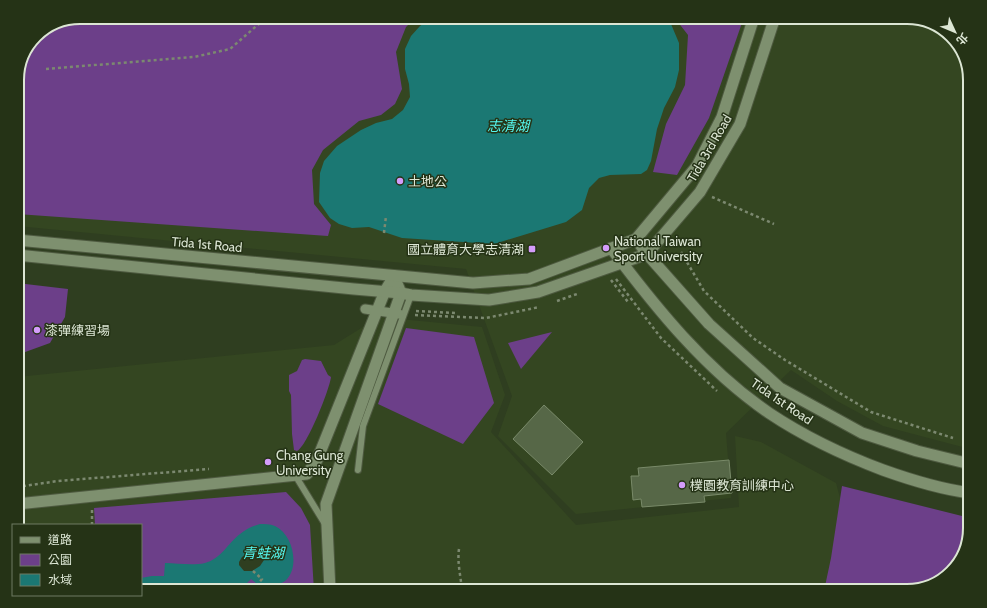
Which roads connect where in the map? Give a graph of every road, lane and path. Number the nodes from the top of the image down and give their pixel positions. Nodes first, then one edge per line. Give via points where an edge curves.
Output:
1 (259, 24) edge
2 (752, 24) edge
3 (772, 24) edge
4 (46, 69) dead end
5 (700, 192) junction
6 (386, 216) dead end
7 (774, 224) dead end
8 (384, 233) dead end
9 (636, 239) junction
10 (24, 241) edge
11 (611, 248) junction
12 (681, 252) dead end
13 (647, 254) junction
14 (24, 256) edge
15 (622, 263) junction
16 (394, 276) junction
17 (607, 278) dead end
18 (604, 283) dead end
19 (385, 291) junction
20 (406, 294) junction
21 (556, 298) dead end
22 (553, 302) dead end
23 (628, 302) dead end
24 (365, 309) dead end
25 (402, 312) junction
26 (461, 313) dead end
27 (484, 314) dead end
28 (717, 391) dead end
29 (953, 438) dead end
30 (963, 462) edge
31 (209, 469) dead end
32 (358, 470) dead end
33 (294, 475) junction
34 (24, 486) edge
35 (963, 492) edge
36 (24, 503) edge
37 (92, 510) dead end
38 (92, 524) edge
39 (327, 527) junction
40 (459, 549) dead end
41 (253, 571) dead end
42 (258, 584) dead end
43 (330, 584) edge
44 (462, 584) edge

1 - 4 path via 230,49 194,57
2 - 9 street, Tida 3rd Road via 722,117 696,166
3 - 5 street, Tida 3rd Road via 740,124
5 - 7 path
5 - 13 street, Tida 3rd Road
6 - 8 path
9 - 11 street, Tida 1st Road
9 - 13 street, Tida 1st Road
10 - 16 street, Tida 1st Road
11 - 15 street, Tida 1st Road
11 - 16 street, Tida 1st Road via 529,279 472,283
12 - 29 path via 704,291 753,338 785,360 871,412
13 - 15 street
13 - 30 street, Tida 1st Road via 710,324 780,388 862,433
14 - 19 street
15 - 20 street via 538,292 490,300
15 - 35 street, Tida 1st Road via 704,358 769,412 803,434 851,458 916,482
16 - 19 street
16 - 20 street
17 - 28 path via 613,276 661,338
18 - 23 path via 611,280
19 - 20 street
19 - 33 street via 317,460 307,474
20 - 25 lane
20 - 39 street via 326,504
21 - 22 path via 583,290
24 - 25 street
25 - 26 path
25 - 27 path via 486,318 542,304
25 - 32 lane via 363,426
31 - 34 path
33 - 36 street
33 - 39 lane
37 - 38 path
39 - 43 street
40 - 44 path
41 - 42 path via 262,579

